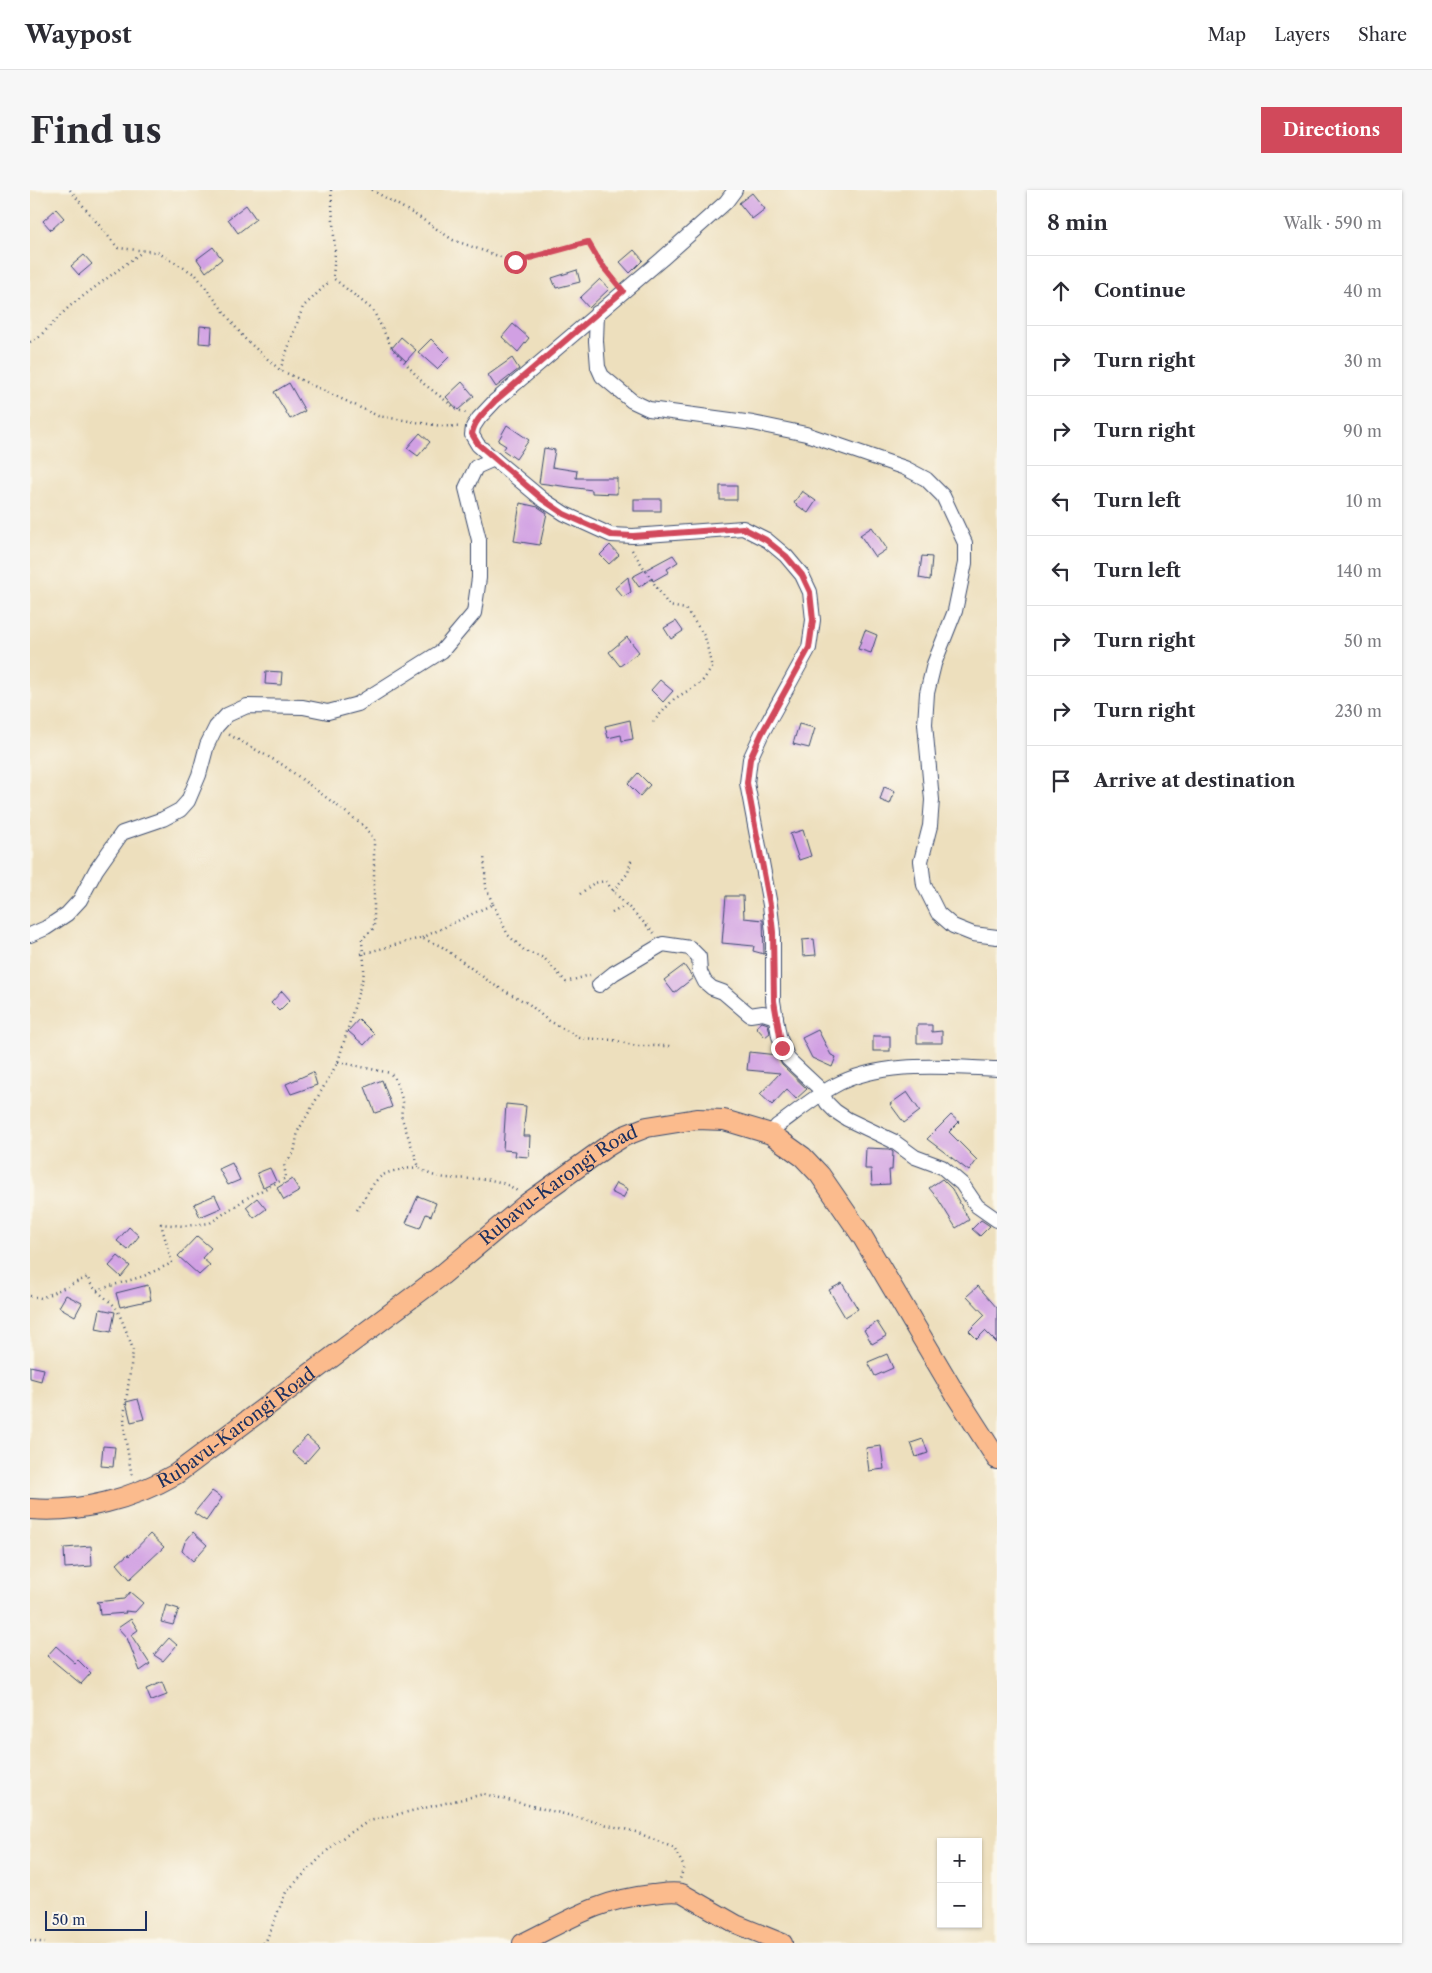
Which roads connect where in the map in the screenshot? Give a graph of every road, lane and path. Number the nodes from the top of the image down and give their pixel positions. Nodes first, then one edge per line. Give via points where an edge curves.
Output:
1 (70, 190) edge
2 (332, 190) edge
3 (372, 190) edge
4 (735, 190) edge
5 (377, 191) edge
6 (144, 251) junction
7 (329, 282) dead end
8 (623, 291) junction
9 (597, 313) junction
10 (30, 342) edge
11 (280, 370) junction
12 (476, 422) junction
13 (494, 459) junction
14 (611, 535) junction
15 (653, 722) dead end
16 (216, 727) junction
17 (484, 855) dead end
18 (632, 857) dead end
19 (613, 891) junction
20 (580, 894) dead end
21 (493, 904) junction
22 (628, 904) junction
23 (612, 913) dead end
24 (30, 936) edge
25 (997, 936) edge
26 (421, 938) junction
27 (663, 944) junction
28 (361, 954) junction
29 (599, 985) joint
30 (776, 1017) junction
31 (673, 1046) dead end
32 (338, 1062) junction
33 (997, 1068) edge
34 (823, 1094) junction
35 (771, 1134) junction
36 (419, 1167) junction
37 (528, 1203) junction
38 (357, 1210) dead end
39 (997, 1220) edge
40 (97, 1290) junction
41 (30, 1296) edge
42 (997, 1459) edge
43 (135, 1494) junction
44 (30, 1509) edge
45 (675, 1892) junction
46 (30, 1940) edge
47 (44, 1943) edge
48 (263, 1943) edge
49 (522, 1943) edge
50 (783, 1943) edge

1 - 6 path via 118,248
2 - 12 path via 333,278 373,310 392,348 424,384
3 - 5 path
4 - 8 street via 726,202
5 - 8 path via 453,240 515,262 588,242
6 - 10 path via 70,306
6 - 11 path via 157,252 196,275 244,338
7 - 11 path via 303,307
8 - 9 street
9 - 12 street via 495,401
9 - 25 street via 598,367 602,376 632,401 649,409 753,423 806,434 905,468 926,479 943,496 965,543 965,563 955,611 934,664 927,693 925,724 932,800 930,826 921,861 924,885 938,913 953,926 973,934
11 - 12 path via 378,416 441,426
12 - 13 street via 472,434
13 - 14 street via 564,514
13 - 16 street via 476,467 466,488 479,540 479,578 474,613 442,652 358,704 328,712 288,706 247,706 227,715
14 - 15 path via 633,551 669,606 686,609 705,637 712,668 701,683 674,699
14 - 30 street via 743,528 786,556 802,575 810,592 813,620 809,648 750,759 747,783 770,905
16 - 24 street via 188,801 180,810 122,833 80,900 53,923
16 - 28 path via 283,765 364,826 374,839 374,928 362,939
17 - 21 path via 486,888
18 - 19 path via 628,873
19 - 20 path via 606,881 594,883
19 - 22 path
21 - 26 path
21 - 29 path via 508,935 525,951 544,958 566,982 594,974
22 - 23 path
22 - 27 path
26 - 28 path
26 - 31 path via 441,946 494,985 580,1038 614,1040 636,1046
27 - 29 street
27 - 30 street via 690,948 699,957 700,972 705,982 723,992 750,1015 763,1013
28 - 32 path via 365,967 363,977
30 - 34 street via 788,1059
32 - 36 path via 394,1076 403,1102 401,1116
32 - 40 path via 298,1131 294,1153 284,1164 286,1178 247,1198 210,1223 161,1224 172,1263 144,1276
33 - 34 street via 932,1067 857,1075 832,1086
34 - 35 street via 777,1126
34 - 39 street via 827,1103 847,1119 893,1141 915,1157 942,1167 962,1184 976,1206
35 - 37 highway, Rubavu-Karongi Road via 724,1120 697,1119 647,1127 606,1147
35 - 42 highway, Rubavu-Karongi Road via 803,1157 836,1197
36 - 37 path via 439,1177 500,1181
36 - 38 path via 388,1171 375,1182
37 - 43 highway, Rubavu-Karongi Road via 442,1275 194,1462 157,1485
40 - 41 path via 88,1282 88,1277 41,1298
40 - 43 path via 118,1310 132,1344 124,1416
43 - 44 highway, Rubavu-Karongi Road via 89,1506
45 - 48 path via 684,1867 674,1848 636,1832 484,1794 369,1821 336,1842 286,1892
45 - 49 main road via 639,1896 593,1907
45 - 50 main road via 736,1924
46 - 47 path

